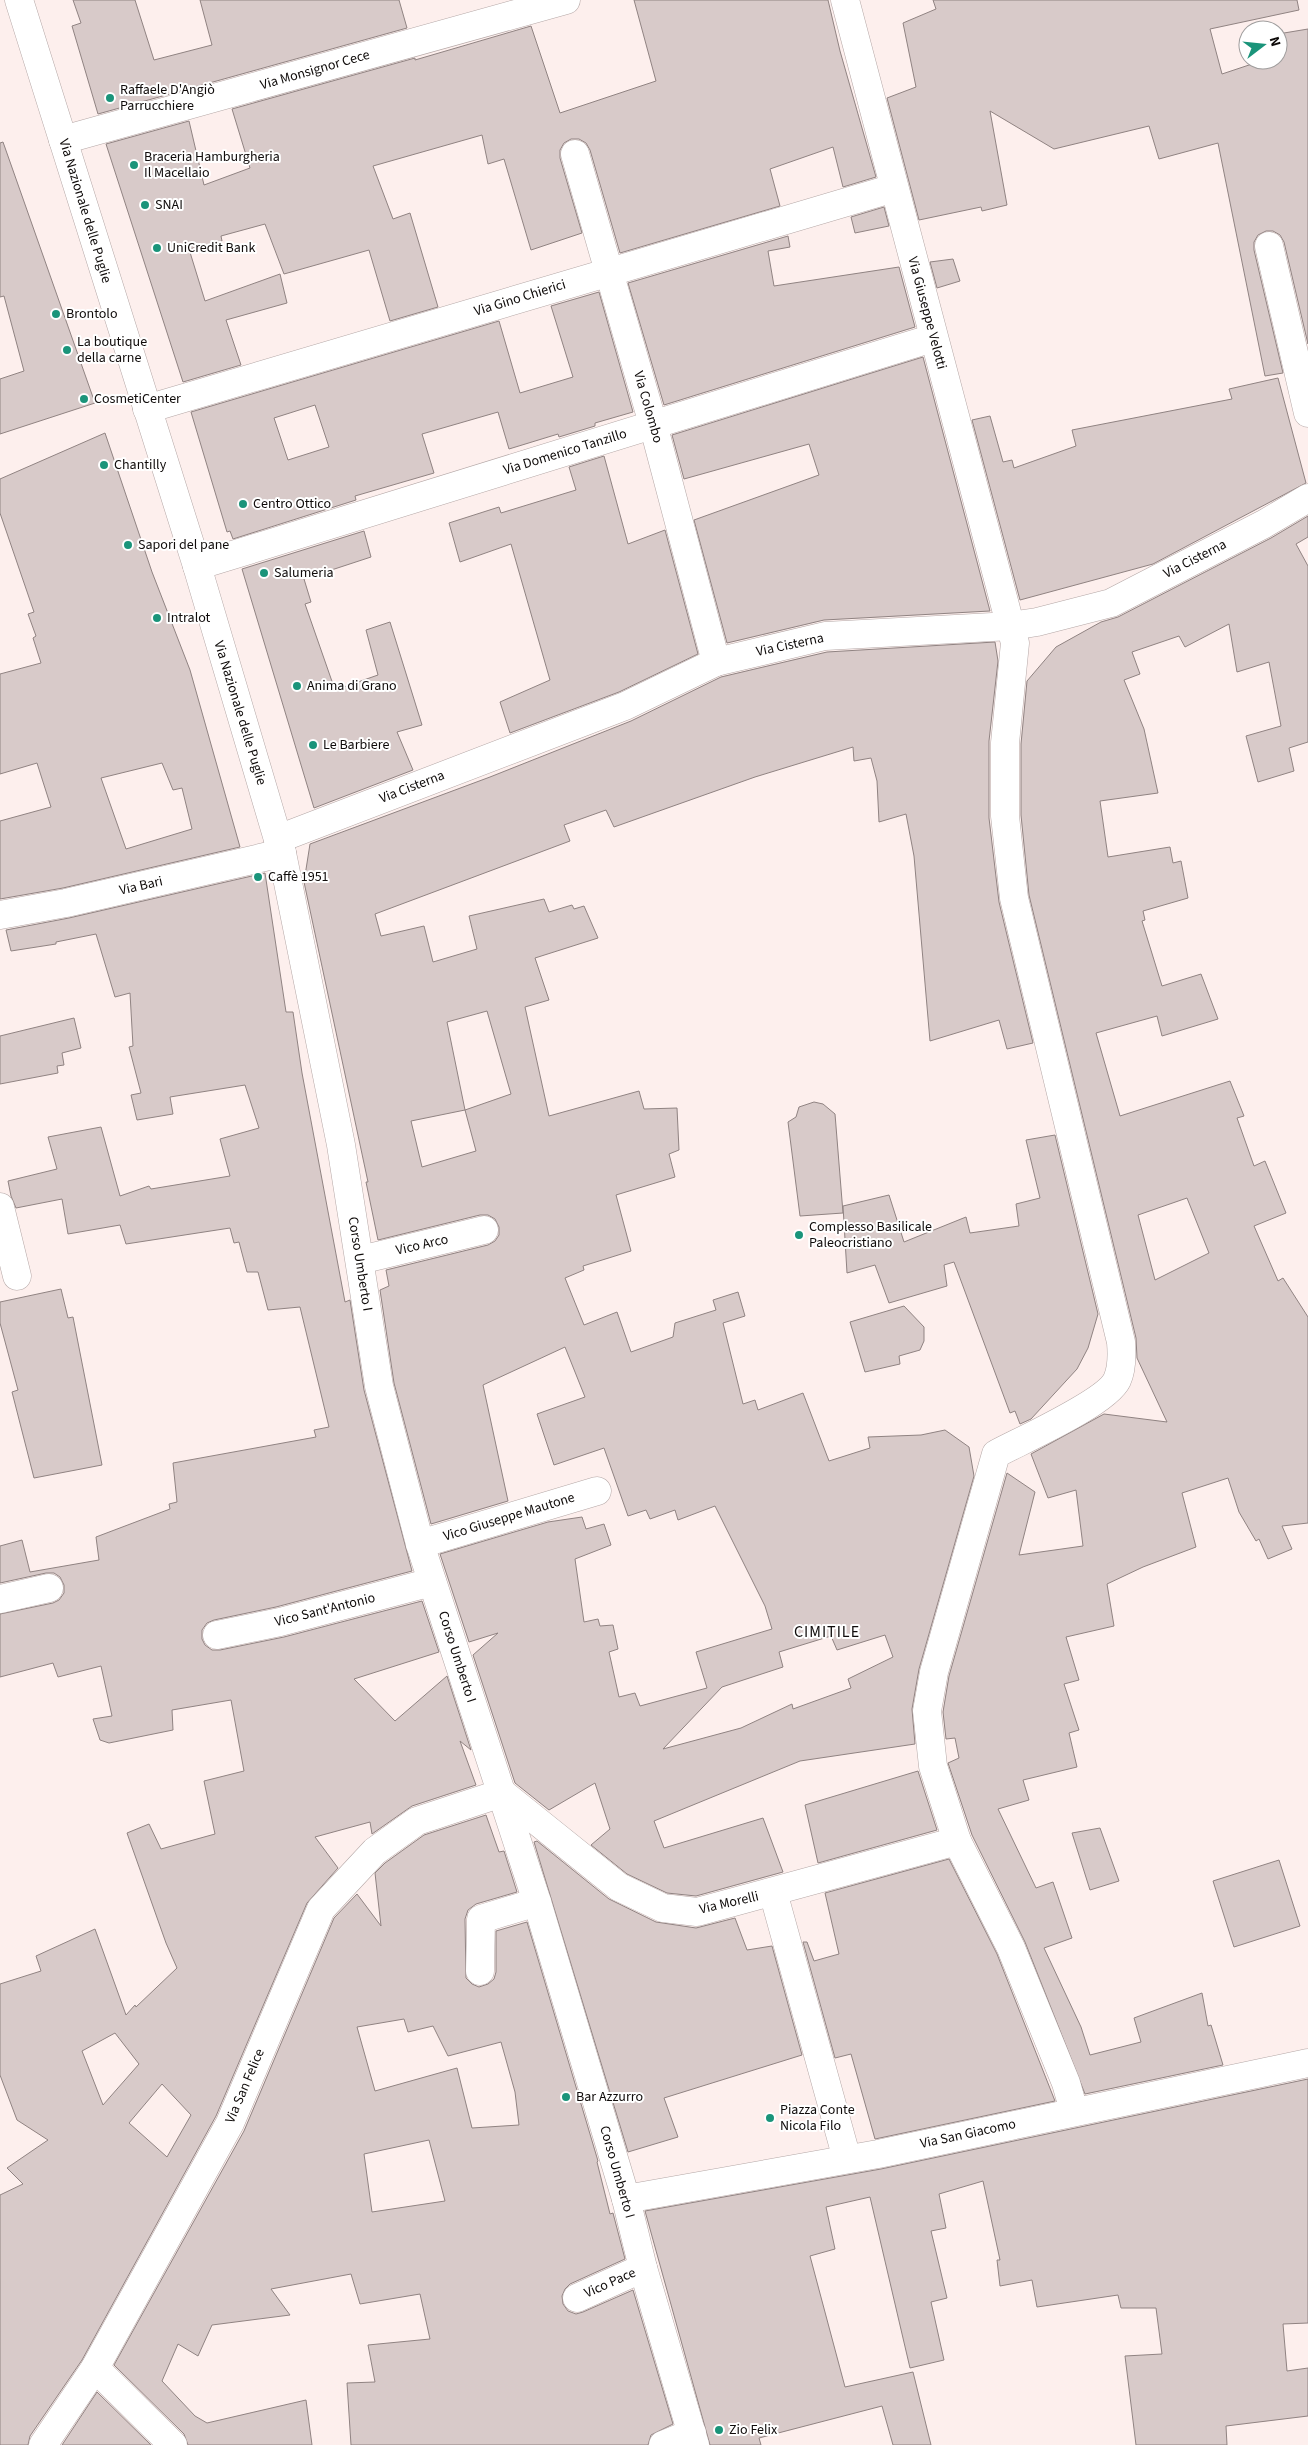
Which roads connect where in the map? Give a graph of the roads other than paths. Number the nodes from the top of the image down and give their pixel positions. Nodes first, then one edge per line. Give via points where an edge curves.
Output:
1 (19, 0) edge
2 (566, 0) edge
3 (845, 0) edge
4 (63, 140) junction
5 (575, 154) dead end
6 (894, 188) junction
7 (1269, 246) dead end
8 (610, 272) junction
9 (933, 338) junction
10 (147, 409) junction
11 (1308, 413) edge
12 (653, 424) junction
13 (1308, 498) edge
14 (197, 566) junction
15 (1011, 626) junction
16 (716, 662) junction
17 (280, 846) junction
18 (0, 915) edge
19 (0, 1207) edge
20 (484, 1230) dead end
21 (360, 1260) junction
22 (17, 1276) dead end
23 (597, 1491) dead end
24 (420, 1544) junction
25 (432, 1582) junction
26 (49, 1588) dead end
27 (0, 1599) edge
28 (217, 1635) dead end
29 (502, 1793) junction
30 (957, 1841) junction
31 (773, 1892) junction
32 (536, 1902) junction
33 (480, 1971) dead end
34 (1308, 2063) edge
35 (1074, 2110) junction
36 (846, 2159) junction
37 (626, 2199) junction
38 (643, 2268) junction
39 (577, 2298) dead end
40 (95, 2368) junction
41 (694, 2439) edge
42 (43, 2445) edge
43 (174, 2445) edge
44 (663, 2445) edge

1 - 4 street, Via Nazionale delle Puglie
2 - 4 street, Via Monsignor Cece
3 - 6 street, Via Giuseppe Velotti
4 - 10 street, Via Nazionale delle Puglie
5 - 8 street, Via Colombo
6 - 8 street, Via Gino Chierici
6 - 9 street, Via Giuseppe Velotti
7 - 11 street
8 - 10 street, Via Gino Chierici
8 - 12 street, Via Colombo
9 - 12 street, Via Domenico Tanzillo
9 - 15 street, Via Giuseppe Velotti
10 - 14 street, Via Nazionale delle Puglie
12 - 14 street, Via Domenico Tanzillo
12 - 16 street, Via Colombo
13 - 15 street, Via Cisterna via 1111,603
14 - 17 street, Via Nazionale delle Puglie
15 - 16 street, Via Cisterna via 825,636
15 - 30 street, Via Giuseppe Velotti via 1015,643 1005,743 1005,816 1014,898 1118,1324 1122,1356 1117,1381 1102,1398 996,1454 934,1672 927,1711 934,1766
16 - 17 street, Via Cisterna via 626,706
17 - 18 street, Via Bari via 66,903
17 - 21 street, Corso Umberto I via 341,1145
19 - 22 street
20 - 21 street, Vico Arco
21 - 24 street, Corso Umberto I via 378,1386
23 - 24 street, Vico Giuseppe Mautone
24 - 25 street, Corso Umberto I
25 - 28 street, Vico Sant'Antonio
25 - 29 street, Corso Umberto I
26 - 27 street
29 - 31 street, Via Morelli via 620,1887 663,1908 697,1912
29 - 32 street, Corso Umberto I
29 - 40 street, Via San Felice via 417,1821 375,1851 321,1909 230,2123
30 - 31 street, Via Morelli
30 - 35 street, Via Giuseppe Velotti via 1011,1948
31 - 36 street
32 - 33 street via 482,1919
32 - 37 street, Corso Umberto I
34 - 35 street, Via San Giacomo
35 - 36 street, Via San Giacomo
36 - 37 street, Via San Giacomo
37 - 38 street, Corso Umberto I
38 - 39 street, Vico Pace
38 - 41 street, Corso Umberto I
40 - 42 street, Via San Felice
40 - 43 street
41 - 44 street

